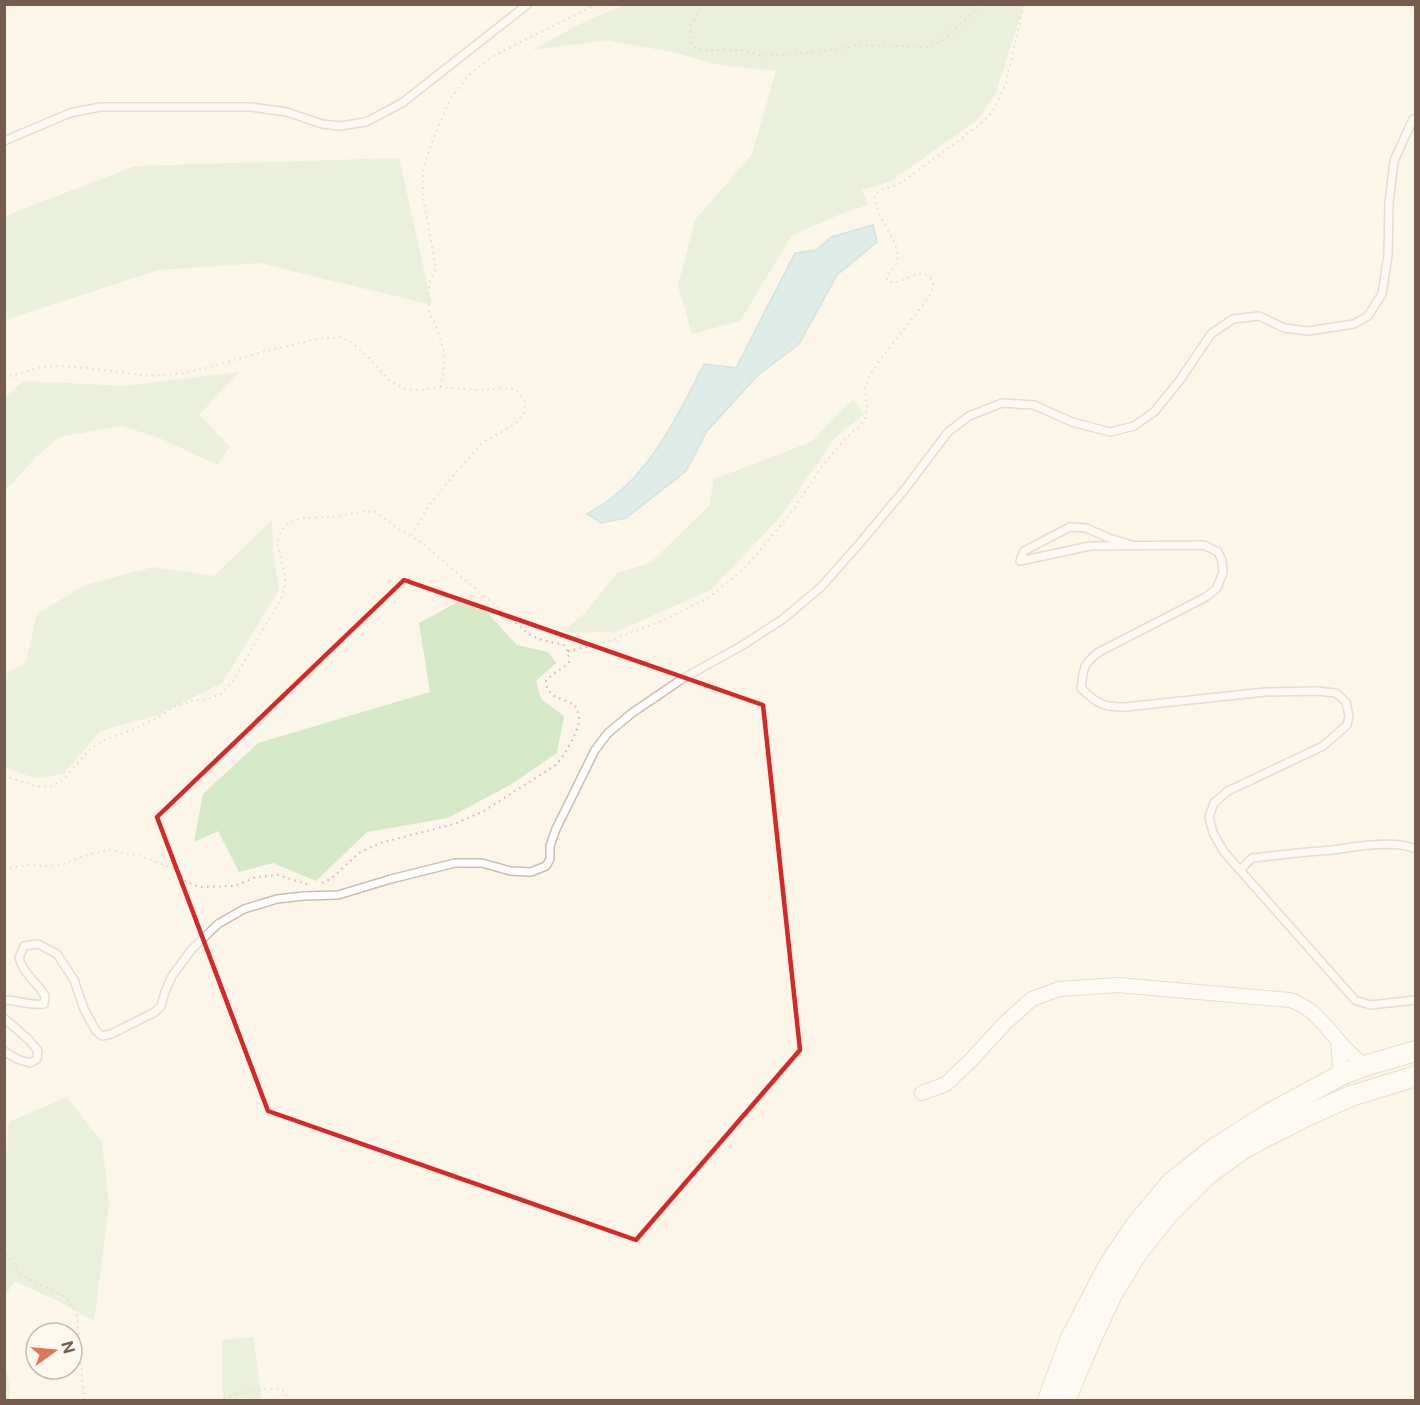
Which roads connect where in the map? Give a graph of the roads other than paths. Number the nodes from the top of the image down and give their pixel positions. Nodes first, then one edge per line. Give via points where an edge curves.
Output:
1 (528, 4) edge
2 (1413, 119) dead end
3 (4, 141) edge
4 (1132, 545) junction
5 (1416, 849) edge
6 (1240, 870) junction
7 (4, 1000) edge
8 (1416, 1000) edge
9 (4, 1018) edge
10 (1338, 1041) junction
11 (4, 1051) edge
12 (1416, 1051) edge
13 (1364, 1066) junction
14 (1341, 1075) junction
15 (1416, 1076) edge
16 (922, 1093) dead end
17 (1088, 1325) junction
18 (1048, 1401) edge
19 (1065, 1401) edge

1 - 3 lane via 402,104 366,122 322,124 287,112 251,107 100,106 70,113
2 - 7 lane via 1394,161 1382,294 1368,315 1354,324 1308,331 1284,328 1259,316 1233,319 1211,334 1154,412 1134,426 1110,432 1072,422 1034,405 1002,403 969,416 948,432 821,587 783,619 682,679 608,733 595,750 556,829 546,866 531,872 482,863 454,863 338,895 277,899 244,909 218,924 192,949 172,976 155,1012 111,1034 102,1036 96,1031 74,980 57,954 38,944 24,946 19,958 23,970 45,996 44,1004
4 - 4 lane via 1086,528 1070,527 1024,551 1020,561 1090,546
4 - 6 lane via 1204,545 1218,552 1223,572 1217,588 1206,597 1099,652 1087,662 1081,688 1092,699 1107,707 1125,707 1316,690 1336,693 1346,702 1350,716 1347,725 1323,746 1228,791 1214,803 1209,817 1213,833
5 - 6 lane via 1373,845 1252,858
6 - 8 lane via 1355,1000 1370,1005
9 - 11 lane via 38,1051 37,1059 30,1063
10 - 13 street
10 - 14 street
10 - 16 street via 1321,1020 1290,1000 1118,985 1059,988 1032,999 946,1084
12 - 13 street
13 - 14 street
14 - 17 street via 1269,1114 1172,1182 1109,1265
15 - 17 street via 1351,1096 1304,1117 1244,1148 1208,1174 1168,1214 1137,1253
17 - 18 street via 1071,1338
17 - 19 street

